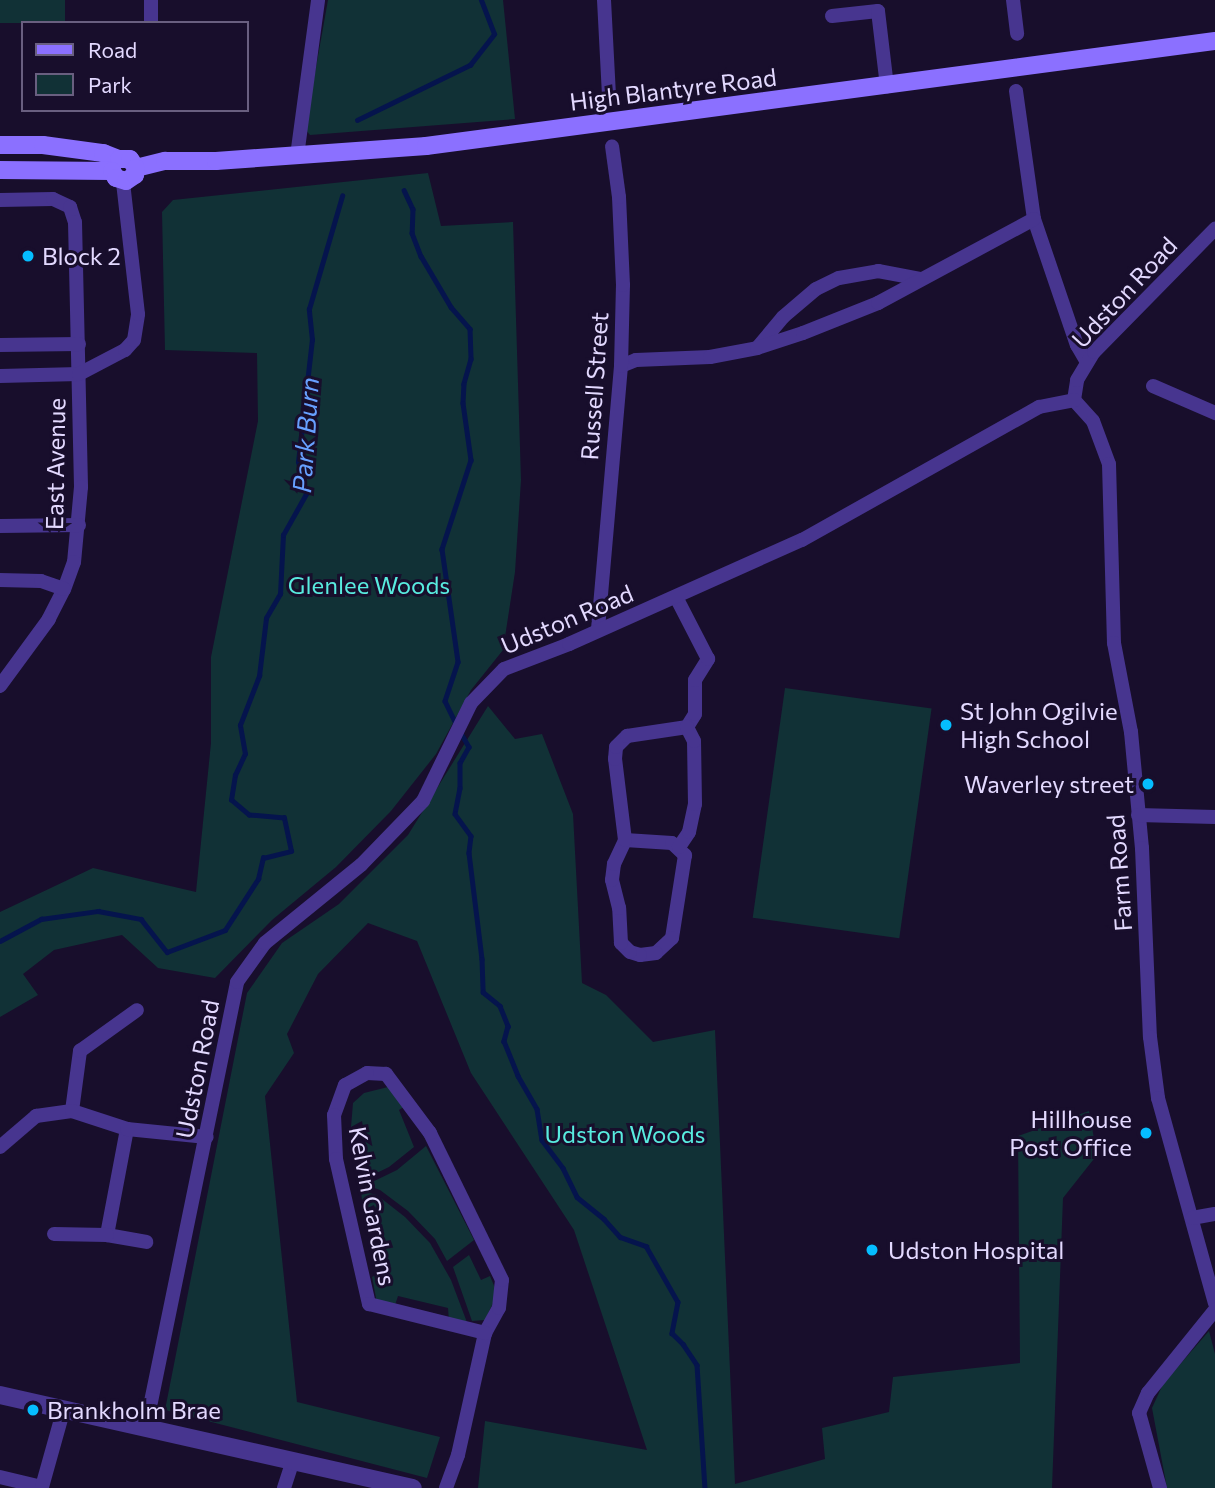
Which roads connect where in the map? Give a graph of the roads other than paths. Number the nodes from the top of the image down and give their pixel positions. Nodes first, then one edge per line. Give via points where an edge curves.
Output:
1 (151, 0) edge
2 (318, 0) edge
3 (604, 0) edge
4 (1013, 0) edge
5 (832, 16) dead end
6 (151, 21) edge
7 (1017, 34) dead end
8 (1215, 41) edge
9 (887, 86) junction
10 (1016, 91) dead end
11 (609, 94) dead end
12 (0, 145) edge
13 (612, 146) dead end
14 (297, 156) junction
15 (0, 170) edge
16 (118, 170) junction
17 (0, 200) edge
18 (1034, 219) junction
19 (1215, 229) edge
20 (920, 279) junction
21 (79, 344) junction
22 (0, 345) edge
23 (757, 348) junction
24 (1087, 362) junction
25 (621, 366) junction
26 (79, 374) junction
27 (0, 376) edge
28 (1153, 386) dead end
29 (1074, 400) junction
30 (1215, 413) edge
31 (0, 526) edge
32 (79, 526) junction
33 (0, 580) edge
34 (64, 589) junction
35 (676, 597) junction
36 (598, 629) junction
37 (0, 686) edge
38 (687, 727) junction
39 (1138, 815) junction
40 (1215, 817) edge
41 (625, 840) junction
42 (679, 846) junction
43 (138, 1010) dead end
44 (72, 1111) junction
45 (127, 1129) junction
46 (207, 1138) junction
47 (0, 1147) edge
48 (1215, 1213) edge
49 (1192, 1219) junction
50 (54, 1234) dead end
51 (107, 1235) junction
52 (146, 1242) dead end
53 (1215, 1303) edge
54 (1215, 1310) edge
55 (485, 1333) junction
56 (0, 1395) edge
57 (64, 1408) junction
58 (146, 1426) junction
59 (293, 1461) junction
60 (0, 1477) edge
61 (44, 1487) edge
62 (284, 1488) edge
63 (413, 1488) edge
64 (446, 1488) edge
65 (1160, 1488) edge

1 - 6 street
2 - 14 street
3 - 11 street
4 - 7 street
5 - 9 street via 878,11
8 - 9 main road, High Blantyre Road
9 - 14 main road, High Blantyre Road via 426,146
10 - 18 street
12 - 16 main road via 103,153
13 - 25 street, Russell Street via 623,285
14 - 16 main road, High Blantyre Road via 165,161 136,168 130,159
15 - 16 main road
16 - 26 street via 138,314 134,340 125,350
17 - 21 street, East Avenue via 53,199 70,208 75,222
18 - 20 street
18 - 24 street
19 - 24 street, Udston Road
20 - 23 street via 878,303
20 - 23 street via 878,271 839,278 816,289 791,310
21 - 22 street
21 - 26 street, East Avenue
23 - 25 street via 710,357 636,360
24 - 29 street, Udston Road via 1077,380
25 - 36 street, Russell Street
26 - 27 street
26 - 32 street, East Avenue
28 - 30 street
29 - 35 street, Udston Road via 1039,407 802,540
29 - 39 street, Farm Road via 1093,421 1109,464 1114,643 1131,732
31 - 32 street
32 - 34 street, East Avenue
33 - 34 street via 41,581
34 - 37 street, East Avenue via 49,619
35 - 36 street, Udston Road
35 - 38 street via 708,659 695,680 695,714
36 - 46 street, Udston Road via 504,669 471,703 423,801 361,864 265,943 237,982
38 - 41 street via 627,737 616,747
38 - 42 street via 694,741 695,804 689,832
39 - 40 street
39 - 49 street, Farm Road via 1153,1061 1158,1098
41 - 42 street
41 - 42 street via 611,880 619,908 621,943 640,955 656,953 672,938 685,855
43 - 44 street via 80,1051
44 - 45 street
44 - 47 street via 36,1116
45 - 46 street
45 - 51 street
46 - 58 street, Udston Road
48 - 49 street
49 - 53 street, Farm Road
50 - 51 street
51 - 52 street
54 - 65 street via 1148,1393 1139,1413
55 - 55 street, Kelvin Gardens via 369,1304 336,1159 334,1115 345,1085 368,1073 386,1074 430,1133 502,1280 499,1308
55 - 64 street, Kelvin Gardens via 458,1455
56 - 57 street
57 - 58 street
57 - 61 street
58 - 59 street
59 - 62 street
59 - 63 street
60 - 61 street

